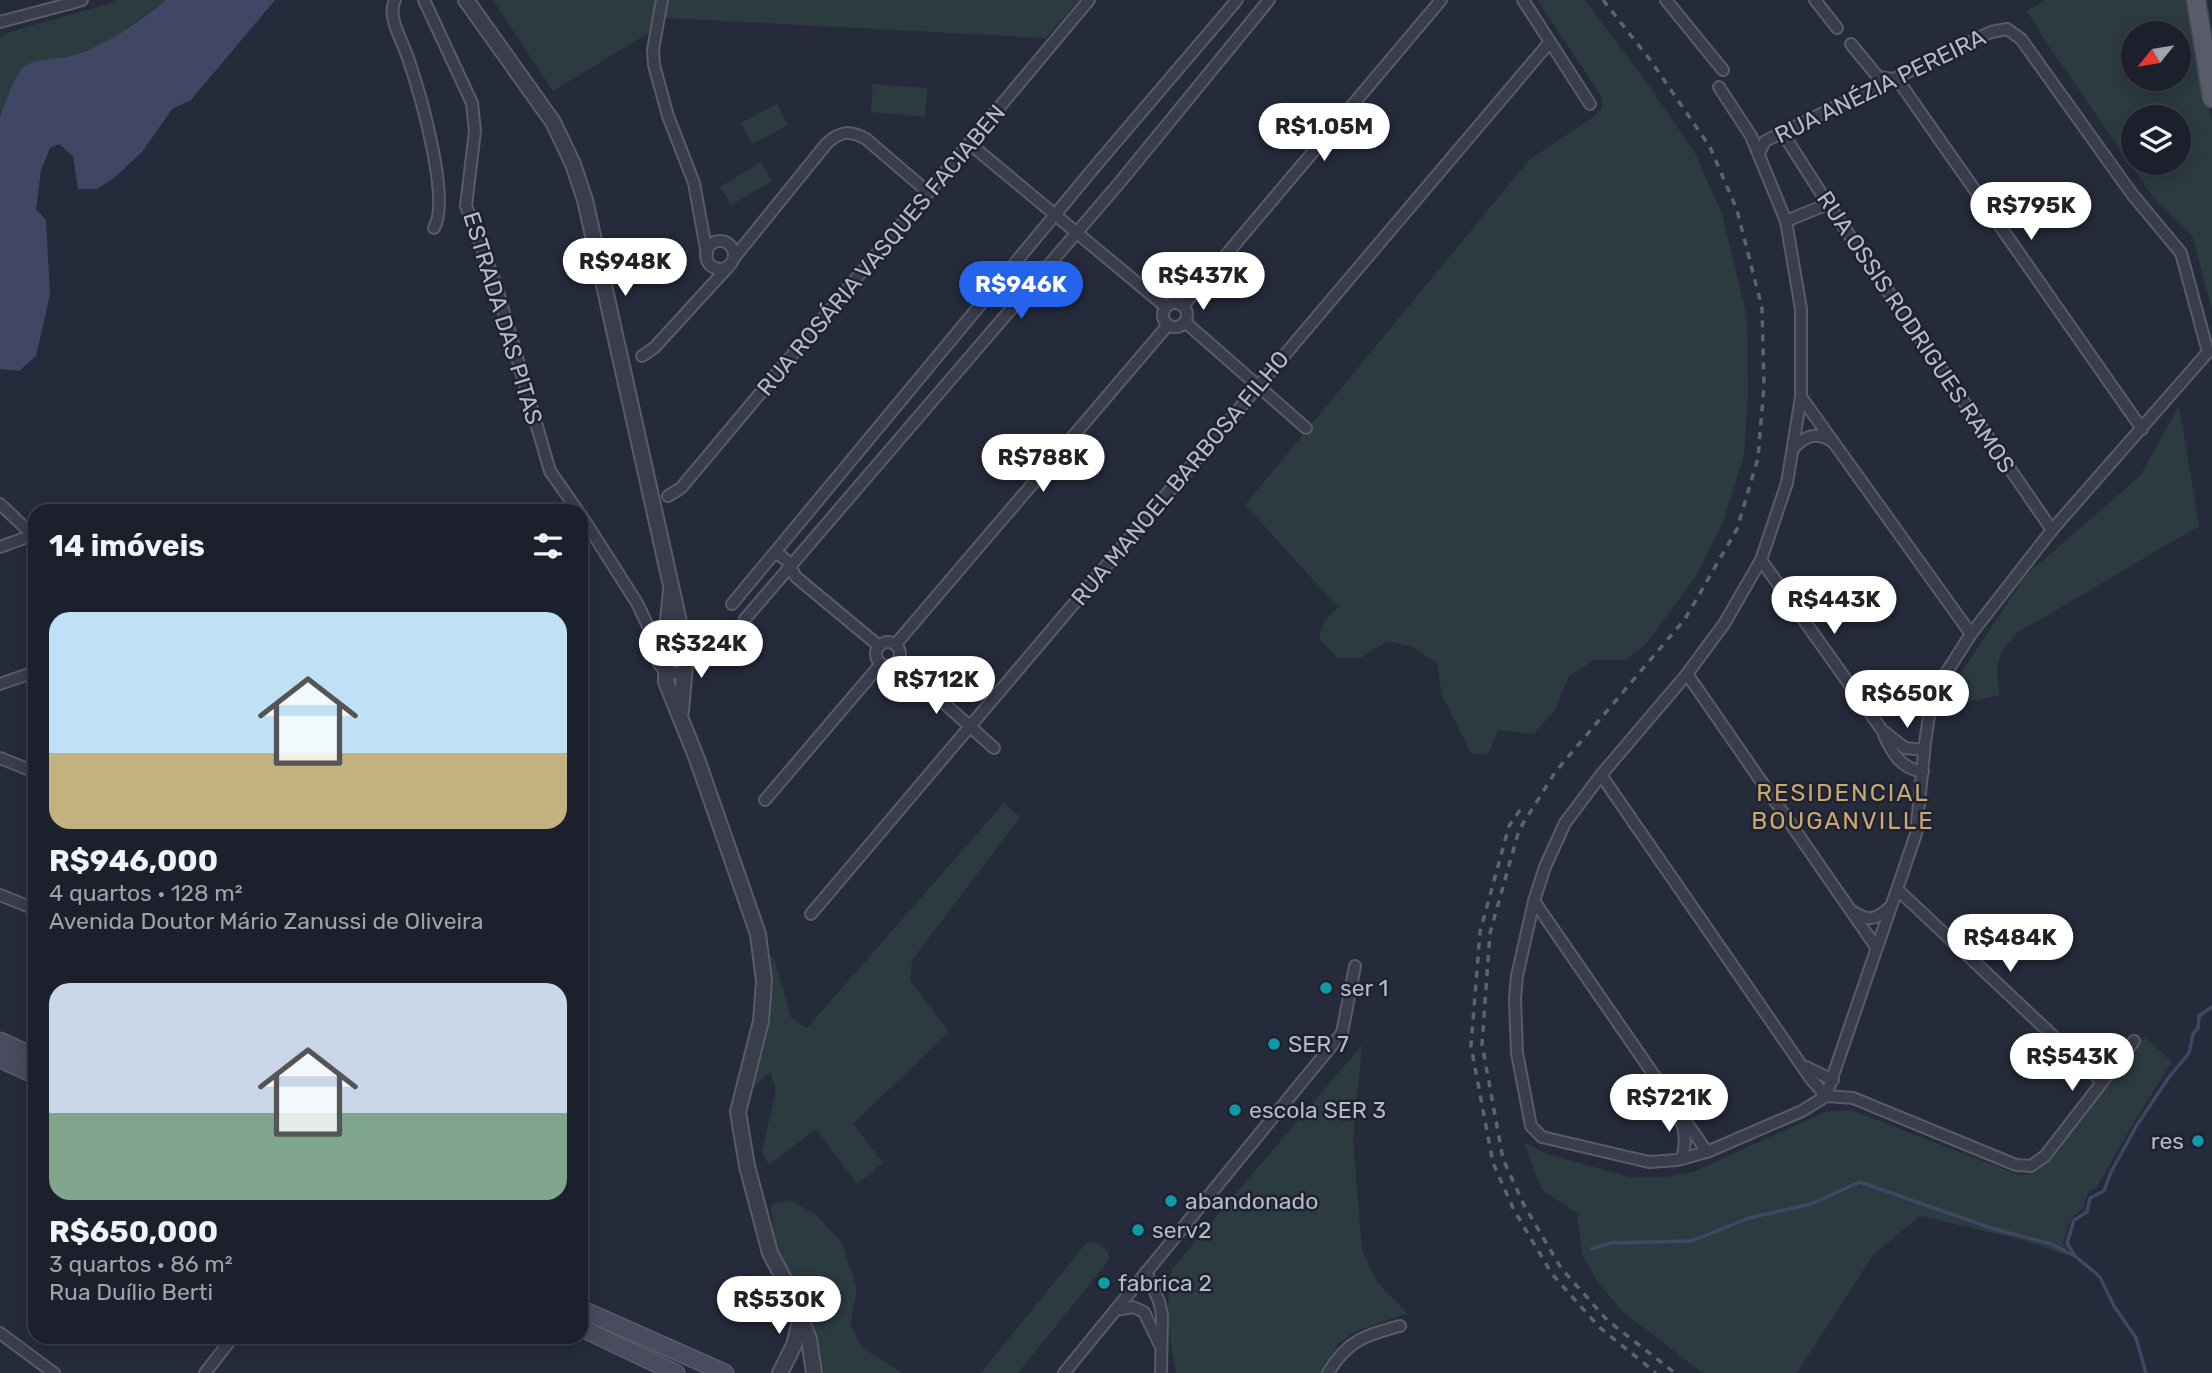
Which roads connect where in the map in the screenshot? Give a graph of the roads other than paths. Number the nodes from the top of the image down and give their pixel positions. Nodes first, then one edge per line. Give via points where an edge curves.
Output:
1 (82, 0) edge
2 (396, 0) edge
3 (424, 0) edge
4 (466, 0) edge
5 (472, 0) edge
6 (662, 0) edge
7 (1089, 0) edge
8 (1237, 0) edge
9 (1269, 0) edge
10 (1441, 0) edge
11 (1523, 0) edge
12 (1666, 0) edge
13 (1815, 0) edge
14 (69, 2) edge
15 (2197, 7) edge
16 (0, 22) edge
17 (1837, 28) dead end
18 (497, 41) junction
19 (1549, 43) junction
20 (1850, 44) dead end
21 (2212, 56) edge
22 (1723, 70) dead end
23 (1894, 79) junction
24 (1719, 87) dead end
25 (2212, 97) edge
26 (1590, 104) dead end
27 (1782, 132) junction
28 (970, 144) junction
29 (1759, 153) junction
30 (928, 192) junction
31 (1828, 204) junction
32 (1056, 215) junction
33 (702, 219) junction
34 (1786, 221) junction
35 (434, 228) dead end
36 (1077, 231) junction
37 (750, 236) junction
38 (722, 242) junction
39 (707, 256) junction
40 (731, 262) junction
41 (706, 289) junction
42 (1183, 306) junction
43 (1166, 307) junction
44 (1185, 322) junction
45 (1168, 325) junction
46 (642, 356) dead end
47 (1257, 386) junction
48 (1801, 397) junction
49 (1306, 428) dead end
50 (2142, 429) junction
51 (1835, 443) junction
52 (1792, 450) junction
53 (668, 496) dead end
54 (0, 504) edge
55 (573, 504) edge
56 (588, 526) edge
57 (28, 530) edge
58 (2052, 530) junction
59 (28, 538) edge
60 (0, 547) edge
61 (771, 558) junction
62 (1761, 560) junction
63 (794, 572) junction
64 (784, 577) junction
65 (671, 591) junction
66 (732, 604) dead end
67 (746, 619) dead end
68 (649, 628) junction
69 (1971, 635) junction
70 (666, 639) junction
71 (684, 644) junction
72 (895, 645) junction
73 (878, 646) junction
74 (898, 662) junction
75 (880, 665) junction
76 (664, 671) junction
77 (28, 674) edge
78 (684, 674) junction
79 (1687, 674) junction
80 (0, 684) edge
81 (680, 719) junction
82 (971, 726) junction
83 (1882, 730) junction
84 (994, 748) dead end
85 (1924, 750) junction
86 (0, 758) edge
87 (28, 769) edge
88 (1923, 772) junction
89 (1601, 775) junction
90 (765, 800) dead end
91 (1898, 890) junction
92 (0, 895) edge
93 (1534, 901) junction
94 (28, 906) edge
95 (1891, 906) junction
96 (1849, 908) junction
97 (811, 914) dead end
98 (1876, 947) junction
99 (1355, 966) dead end
100 (0, 1041) edge
101 (2134, 1041) dead end
102 (28, 1053) edge
103 (0, 1059) edge
104 (1799, 1061) junction
105 (28, 1072) edge
106 (1833, 1080) junction
107 (2101, 1081) junction
108 (1826, 1096) junction
109 (1679, 1110) junction
110 (1707, 1152) junction
111 (1682, 1158) junction
112 (1146, 1272) junction
113 (1115, 1310) junction
114 (588, 1311) edge
115 (800, 1321) junction
116 (1400, 1326) dead end
117 (588, 1331) edge
118 (0, 1333) edge
119 (228, 1344) edge
120 (1160, 1345) junction
121 (788, 1360) junction
122 (54, 1373) edge
123 (205, 1373) edge
124 (676, 1373) edge
125 (725, 1373) edge
126 (769, 1373) edge
127 (780, 1373) edge
128 (814, 1373) edge
129 (1064, 1373) edge
130 (1161, 1373) edge
131 (1328, 1373) edge

1 - 14 street
2 - 35 street via 393,15 427,123 437,176 440,202
3 - 55 street, ESTRADA DAS PITAS via 472,103 475,131 466,206 495,282 550,471
4 - 18 street
5 - 18 street
6 - 33 street via 654,65
7 - 28 street, RUA ROSÁRIA VASQUES FACIABEN
8 - 32 street
9 - 36 street
10 - 42 street
11 - 19 street
12 - 22 street
13 - 17 street
14 - 16 street
15 - 21 main road
15 - 25 main road
18 - 65 street via 553,122 585,200
19 - 26 street
19 - 47 street, RUA MANOEL BARBOSA FILHO
20 - 23 street via 1878,77
23 - 27 street, RUA ANÉZIA PEREIRA
23 - 50 street
23 - 50 street, RUA ANÉZIA PEREIRA via 1991,32 2007,29 2021,39 2132,194 2181,253 2208,352
24 - 29 street
27 - 29 street, RUA ANÉZIA PEREIRA via 1765,141
27 - 31 street, RUA OSSIS RODRIGUES RAMOS
28 - 30 street, RUA ROSÁRIA VASQUES FACIABEN
28 - 32 street
29 - 34 street
30 - 37 street via 866,139 844,132 827,143
30 - 53 street, RUA ROSÁRIA VASQUES FACIABEN via 681,488
31 - 34 street
31 - 58 street, RUA OSSIS RODRIGUES RAMOS
32 - 36 street
32 - 61 street
33 - 38 street via 708,233
33 - 39 street
34 - 48 street via 1801,309
36 - 43 street
36 - 63 street
37 - 38 street via 737,243
37 - 40 street
38 - 39 street via 710,246
38 - 40 street via 733,249
39 - 40 street via 716,268
39 - 41 street
40 - 41 street
41 - 46 street
42 - 43 street
42 - 44 street
43 - 45 street via 1163,316
44 - 45 street via 1178,327
44 - 47 street
45 - 72 street
47 - 49 street
47 - 82 street, RUA MANOEL BARBOSA FILHO
48 - 51 street
48 - 52 street
50 - 58 street
51 - 52 street via 1811,435
51 - 69 street
52 - 62 street via 1787,483
54 - 57 street
56 - 68 street
58 - 69 street
59 - 60 street
61 - 63 street via 781,556
61 - 64 street via 777,574
61 - 66 street
62 - 79 street via 1724,624
62 - 83 street
63 - 64 street
63 - 73 street
64 - 67 street
65 - 70 street
65 - 71 street
68 - 70 street
68 - 76 street
69 - 85 street via 1932,695
70 - 71 street
70 - 76 street
71 - 78 street
72 - 73 street via 886,642
72 - 74 street
73 - 75 street via 875,655
74 - 75 street
74 - 82 street
75 - 90 street
76 - 78 street
76 - 81 street
77 - 80 street
78 - 81 street
79 - 89 street
79 - 96 street
81 - 115 street via 758,934 764,981 761,1021 738,1112 770,1252
82 - 84 street
82 - 97 street, RUA MANOEL BARBOSA FILHO
83 - 85 street via 1905,748
83 - 88 street via 1897,759
85 - 88 street
86 - 87 street
88 - 91 street via 1916,834
89 - 93 street via 1564,824
89 - 104 street
91 - 95 street
91 - 107 street
92 - 94 street
93 - 109 street
93 - 111 street via 1515,999 1517,1053 1531,1126 1542,1137 1649,1162
95 - 96 street via 1871,919
95 - 98 street
96 - 98 street
98 - 106 street
99 - 112 street via 1342,1033
100 - 102 main road
101 - 107 street
103 - 105 main road
104 - 106 street
104 - 108 street
106 - 108 street
107 - 108 street via 2045,1156 2031,1166 2016,1165 1853,1098
108 - 110 street
109 - 110 street
109 - 111 street via 1685,1132
110 - 111 street
112 - 113 street
112 - 120 street via 1162,1315
113 - 120 street via 1133,1307 1144,1312
113 - 129 street
114 - 125 main road
115 - 121 street
115 - 128 street via 809,1339
116 - 131 street via 1349,1345
117 - 124 main road
118 - 122 street
119 - 123 street
120 - 130 street
121 - 126 street
121 - 127 street

